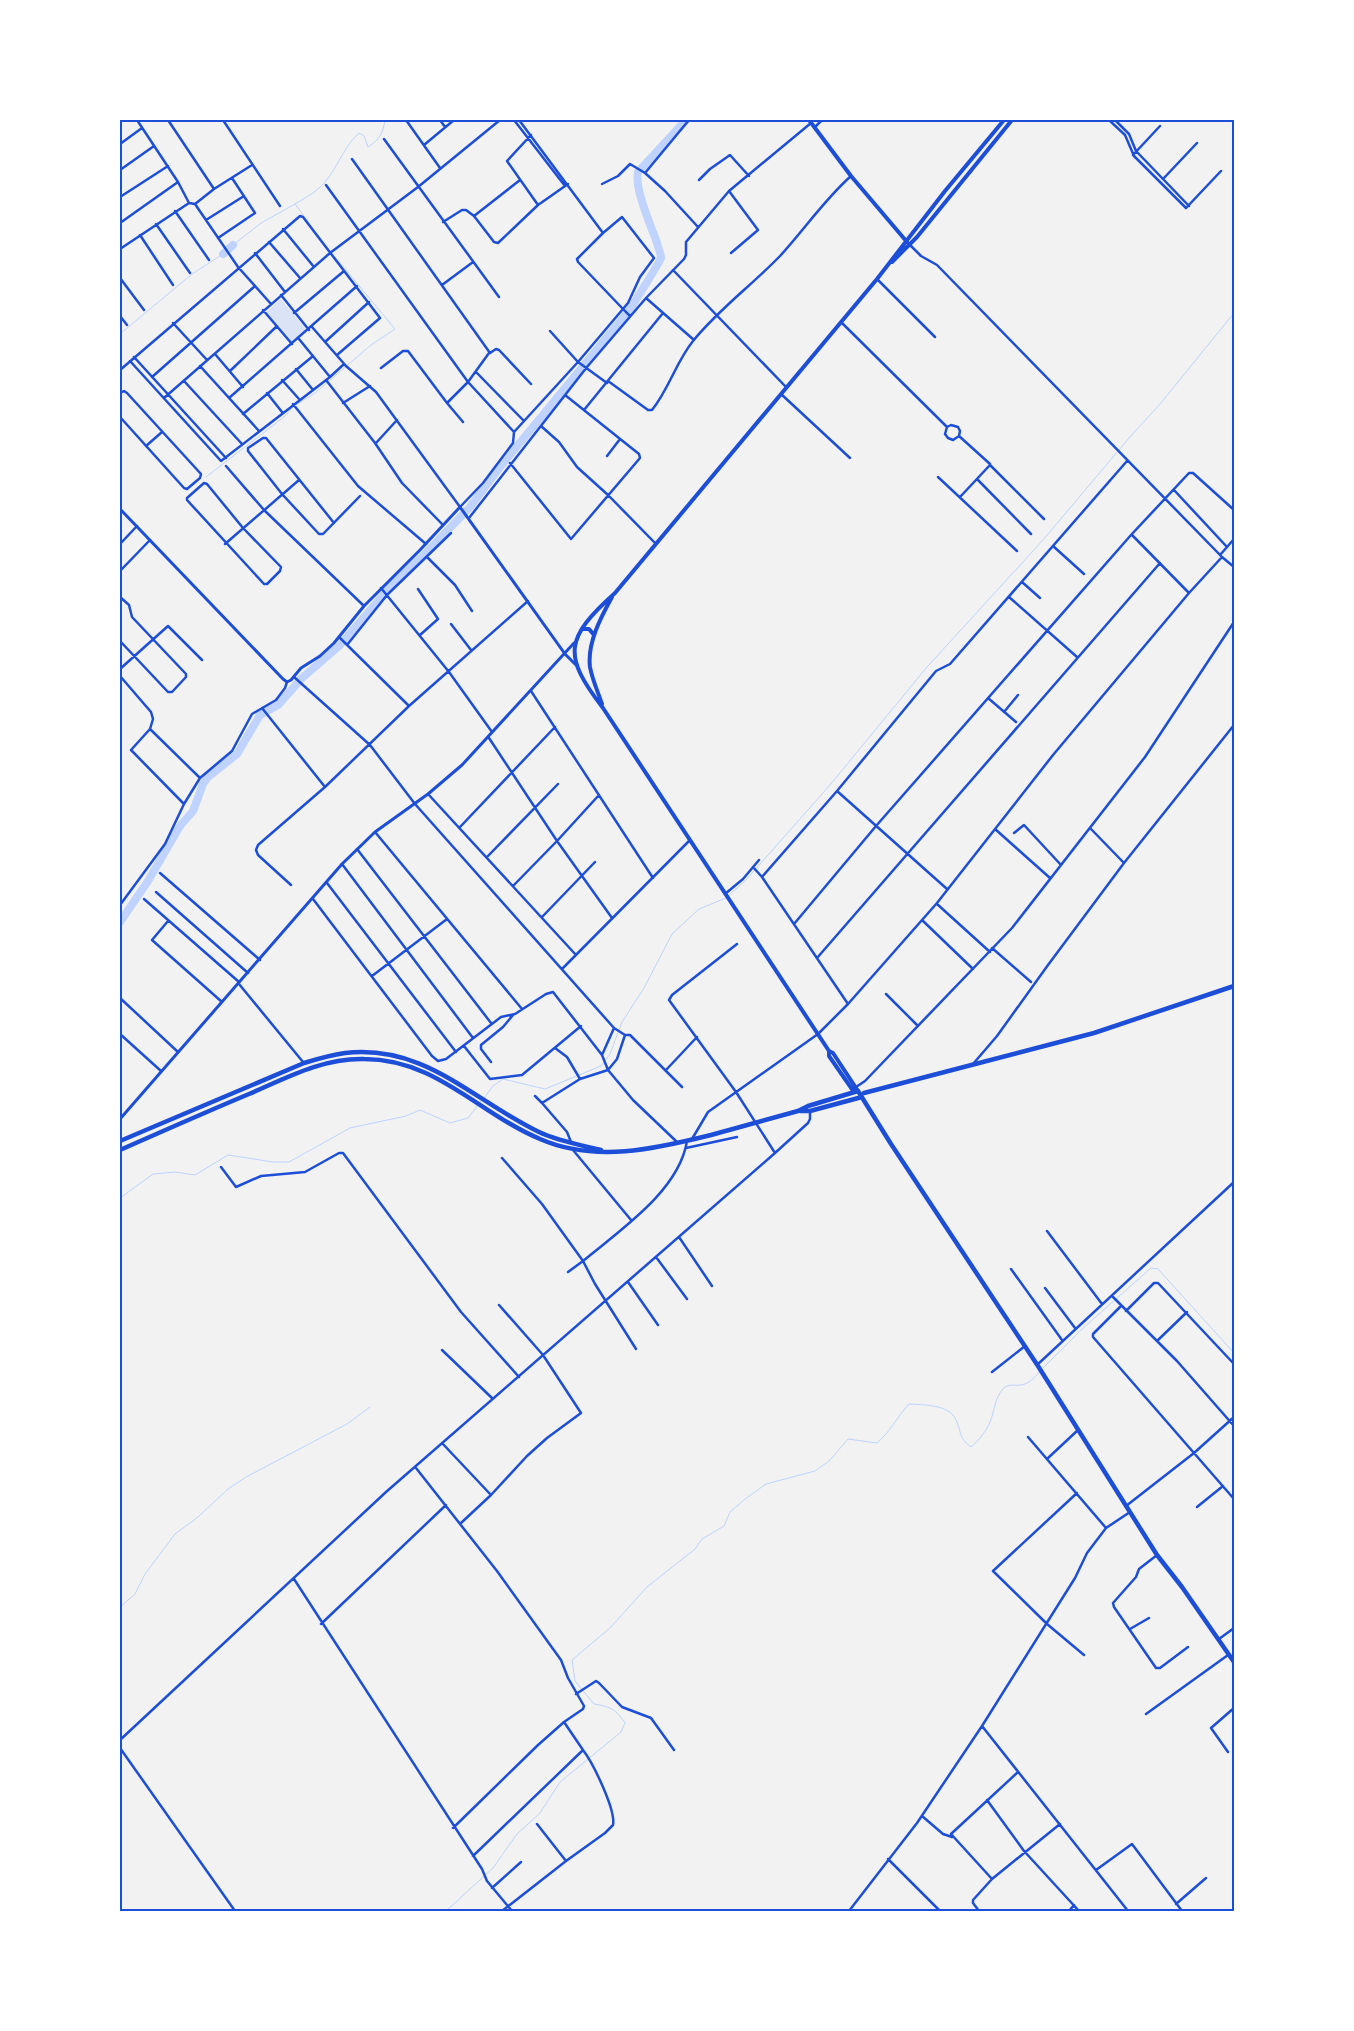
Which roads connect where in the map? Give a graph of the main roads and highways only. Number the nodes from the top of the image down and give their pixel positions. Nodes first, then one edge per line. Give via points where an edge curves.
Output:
1 (1004, 120) edge
2 (1012, 120) edge
3 (810, 122) edge
4 (906, 241) junction
5 (910, 245) junction
6 (888, 265) junction
7 (615, 593) junction
8 (582, 629) junction
9 (594, 635) junction
10 (592, 672) junction
11 (580, 676) junction
12 (603, 708) junction
13 (1234, 986) edge
14 (859, 1092) junction
15 (490, 1107) junction
16 (798, 1111) junction
17 (120, 1141) edge
18 (120, 1150) edge
19 (605, 1151) junction
20 (1234, 1662) edge

1 - 4 main road
2 - 5 main road
3 - 4 main road via 850,176
4 - 5 main road
4 - 6 main road
5 - 6 main road
6 - 7 main road
7 - 8 main road
7 - 9 main road
8 - 9 main road via 589,629
8 - 11 main road via 574,643
9 - 10 main road
10 - 11 main road via 590,676
10 - 12 main road
11 - 12 main road
12 - 14 main road via 818,1034 829,1056
13 - 14 highway via 1094,1033
14 - 16 highway
14 - 16 highway via 810,1111
14 - 20 highway via 1038,1365 1157,1555
15 - 17 highway via 476,1094 427,1066 401,1057 345,1053 304,1063
15 - 18 highway via 413,1067 380,1060 344,1060 307,1068
15 - 19 highway via 540,1132
15 - 19 highway via 541,1140 573,1150
16 - 19 highway via 678,1143 633,1152

